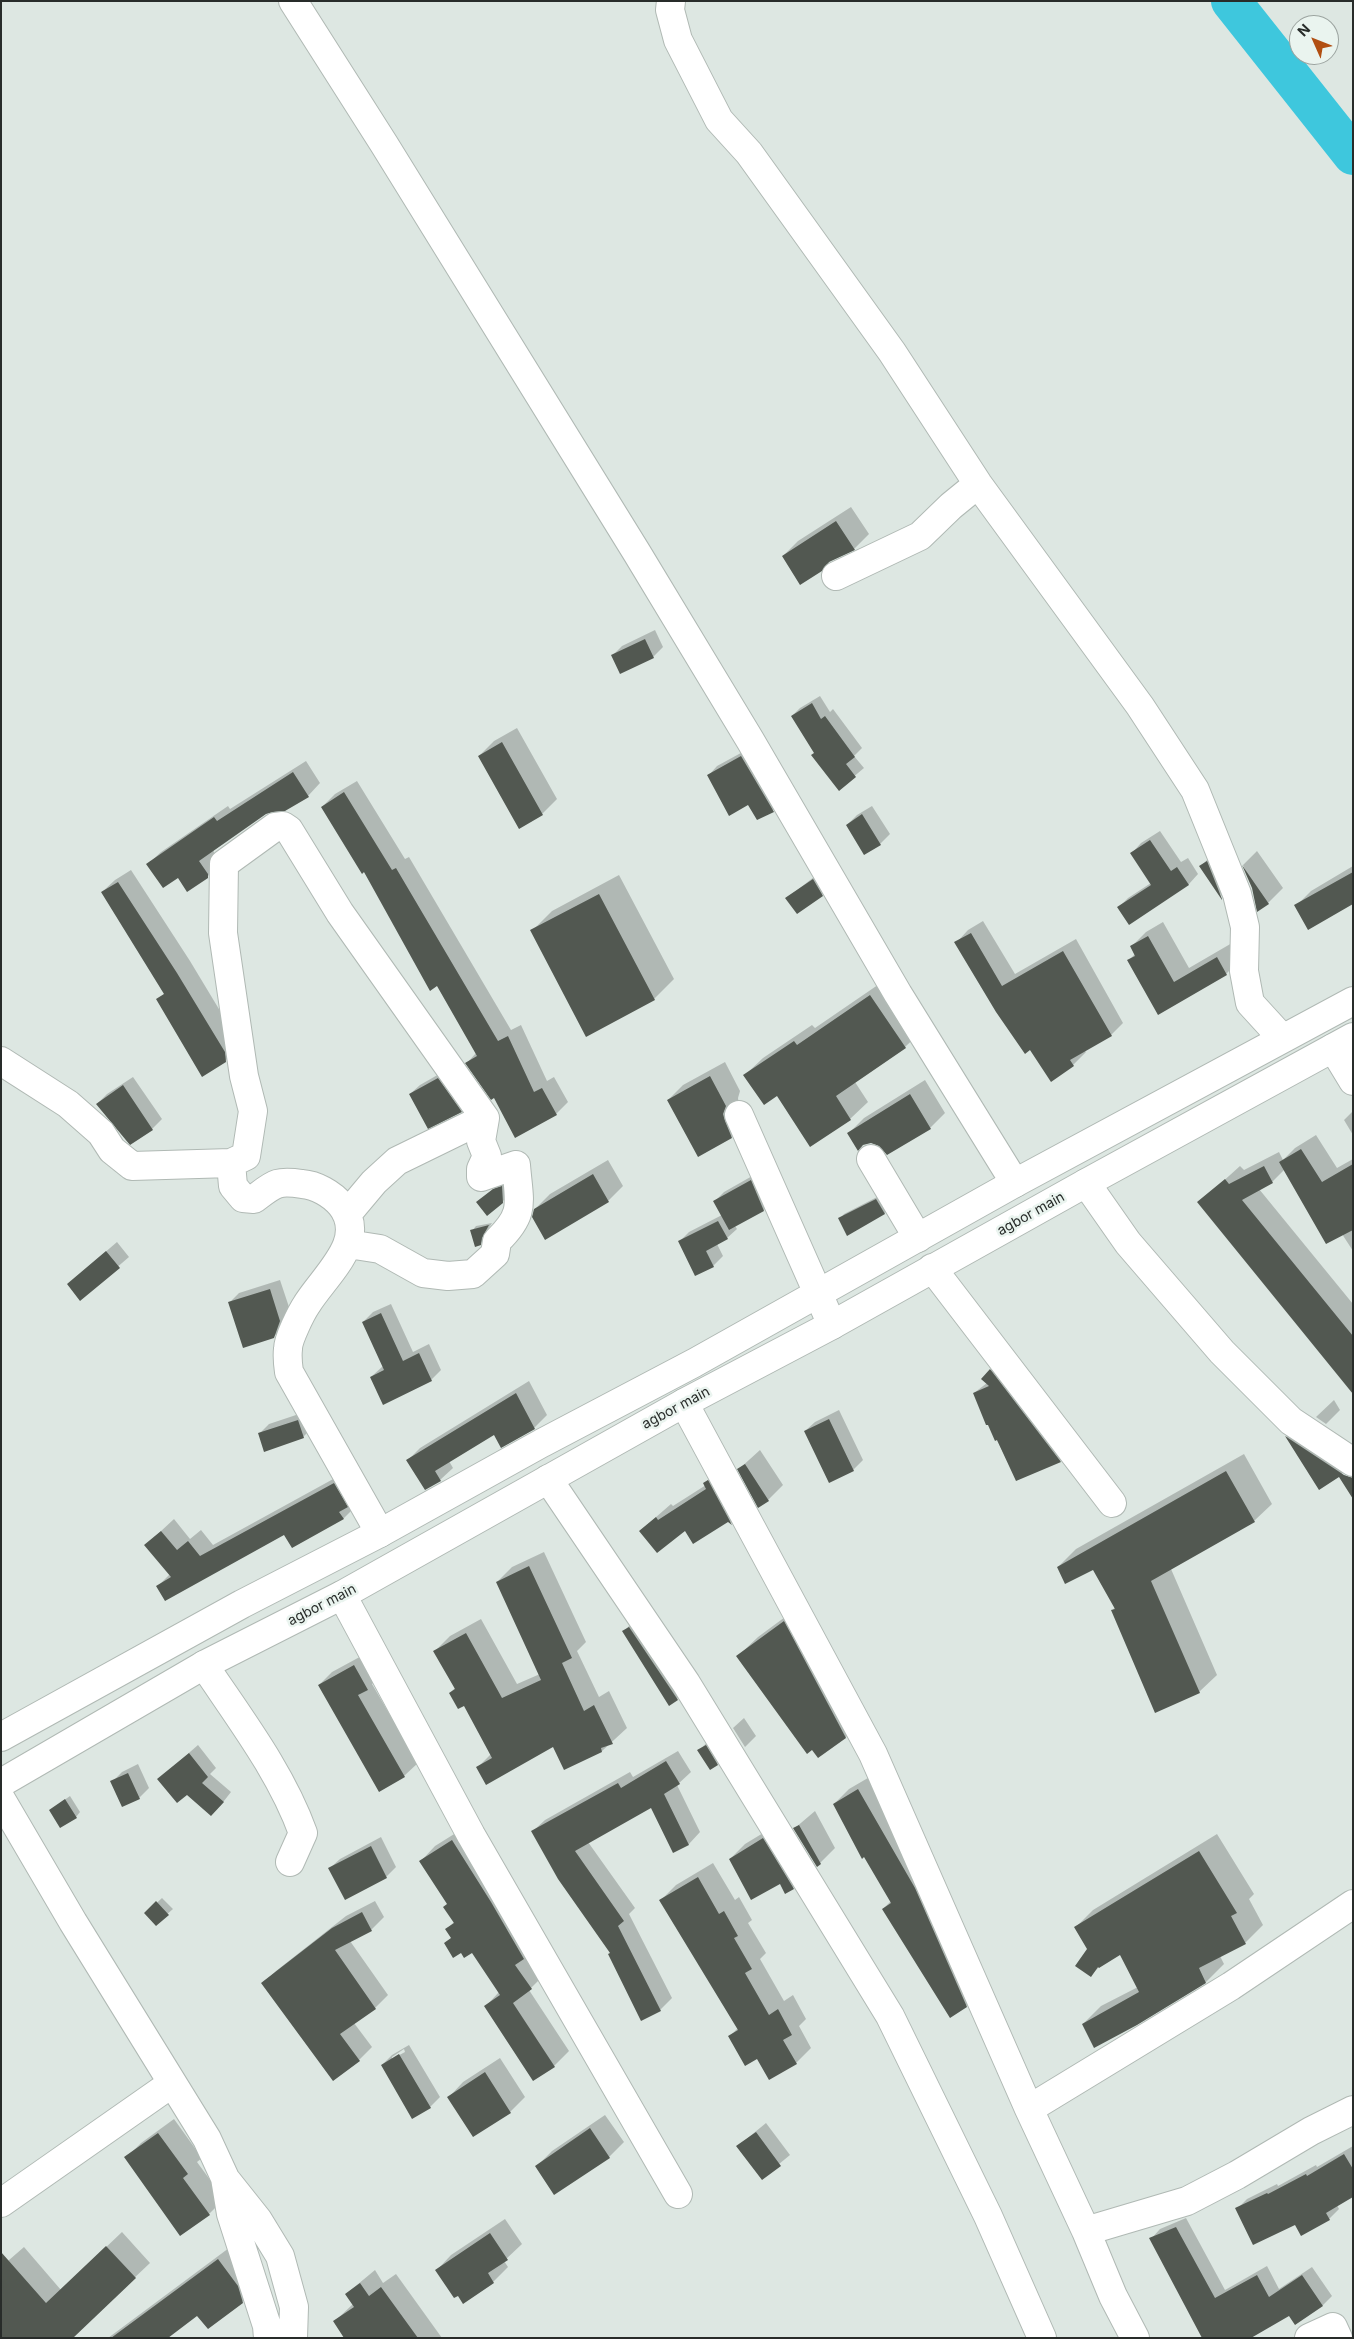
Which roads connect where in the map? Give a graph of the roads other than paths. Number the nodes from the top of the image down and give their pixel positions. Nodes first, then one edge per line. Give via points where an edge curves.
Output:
1 (293, 1) edge
2 (671, 1) edge
3 (978, 484) junction
4 (836, 576) dead end
5 (1353, 1001) edge
6 (1282, 1038) junction
7 (1343, 1043) edge
8 (1, 1061) edge
9 (1353, 1081) edge
10 (740, 1115) dead end
11 (485, 1118) junction
12 (871, 1159) dead end
13 (232, 1163) junction
14 (1015, 1183) junction
15 (1086, 1183) junction
16 (348, 1214) junction
17 (918, 1238) junction
18 (348, 1244) junction
19 (932, 1268) junction
20 (818, 1294) junction
21 (832, 1325) junction
22 (684, 1402) junction
23 (1353, 1462) edge
24 (548, 1479) junction
25 (1112, 1503) dead end
26 (380, 1533) junction
27 (342, 1595) junction
28 (204, 1665) junction
29 (1, 1737) edge
30 (1, 1783) edge
31 (1, 1799) edge
32 (290, 1862) dead end
33 (1353, 1904) edge
34 (171, 2084) junction
35 (1029, 2109) junction
36 (1353, 2110) edge
37 (225, 2178) junction
38 (678, 2194) dead end
39 (1, 2203) edge
40 (1086, 2231) junction
41 (268, 2338) edge
42 (293, 2338) edge
43 (1042, 2338) edge
44 (1135, 2338) edge

1 - 14 street via 637,553 898,994
2 - 3 street via 670,10 678,40 719,120 749,153 892,352
3 - 4 street via 920,536
3 - 6 street via 1140,706 1195,790 1237,894 1244,927 1244,971 1250,1003
5 - 6 street
6 - 14 street
7 - 9 street
7 - 15 street, agbor main
8 - 13 street via 68,1104 132,1166
10 - 20 street
11 - 13 street via 340,913 289,830 283,826 275,827 224,864 223,933 244,1076 253,1111 246,1156
11 - 16 street via 397,1161 374,1182
11 - 18 street via 481,1142 487,1156 481,1177 516,1165 520,1212 497,1241 495,1254 488,1263 473,1274 428,1274 380,1249
12 - 17 street
13 - 16 street via 233,1186 243,1198 254,1199 275,1183 304,1184 334,1197
14 - 17 street
15 - 19 street, agbor main
15 - 23 street via 1128,1243 1222,1352 1291,1421
16 - 18 street via 351,1224
17 - 20 street
18 - 26 street via 307,1304 288,1347 289,1372
19 - 21 street, agbor main
19 - 25 street
20 - 21 street
20 - 26 street
21 - 22 street, agbor main
22 - 24 street, agbor main
22 - 35 street via 873,1754
24 - 27 street, agbor main
24 - 43 street via 686,1683 890,2016 988,2216
26 - 29 street via 242,1604
27 - 28 street, agbor main
27 - 38 street via 476,1844
28 - 30 street, agbor main
28 - 32 street via 254,1738 292,1803 303,1833
31 - 34 street
33 - 35 street via 1231,1986
34 - 37 street via 207,2139
34 - 39 street
35 - 40 street
36 - 40 street via 1187,2201
37 - 41 street via 231,2214
37 - 42 street via 258,2220 280,2256 294,2307
40 - 44 street via 1113,2296

